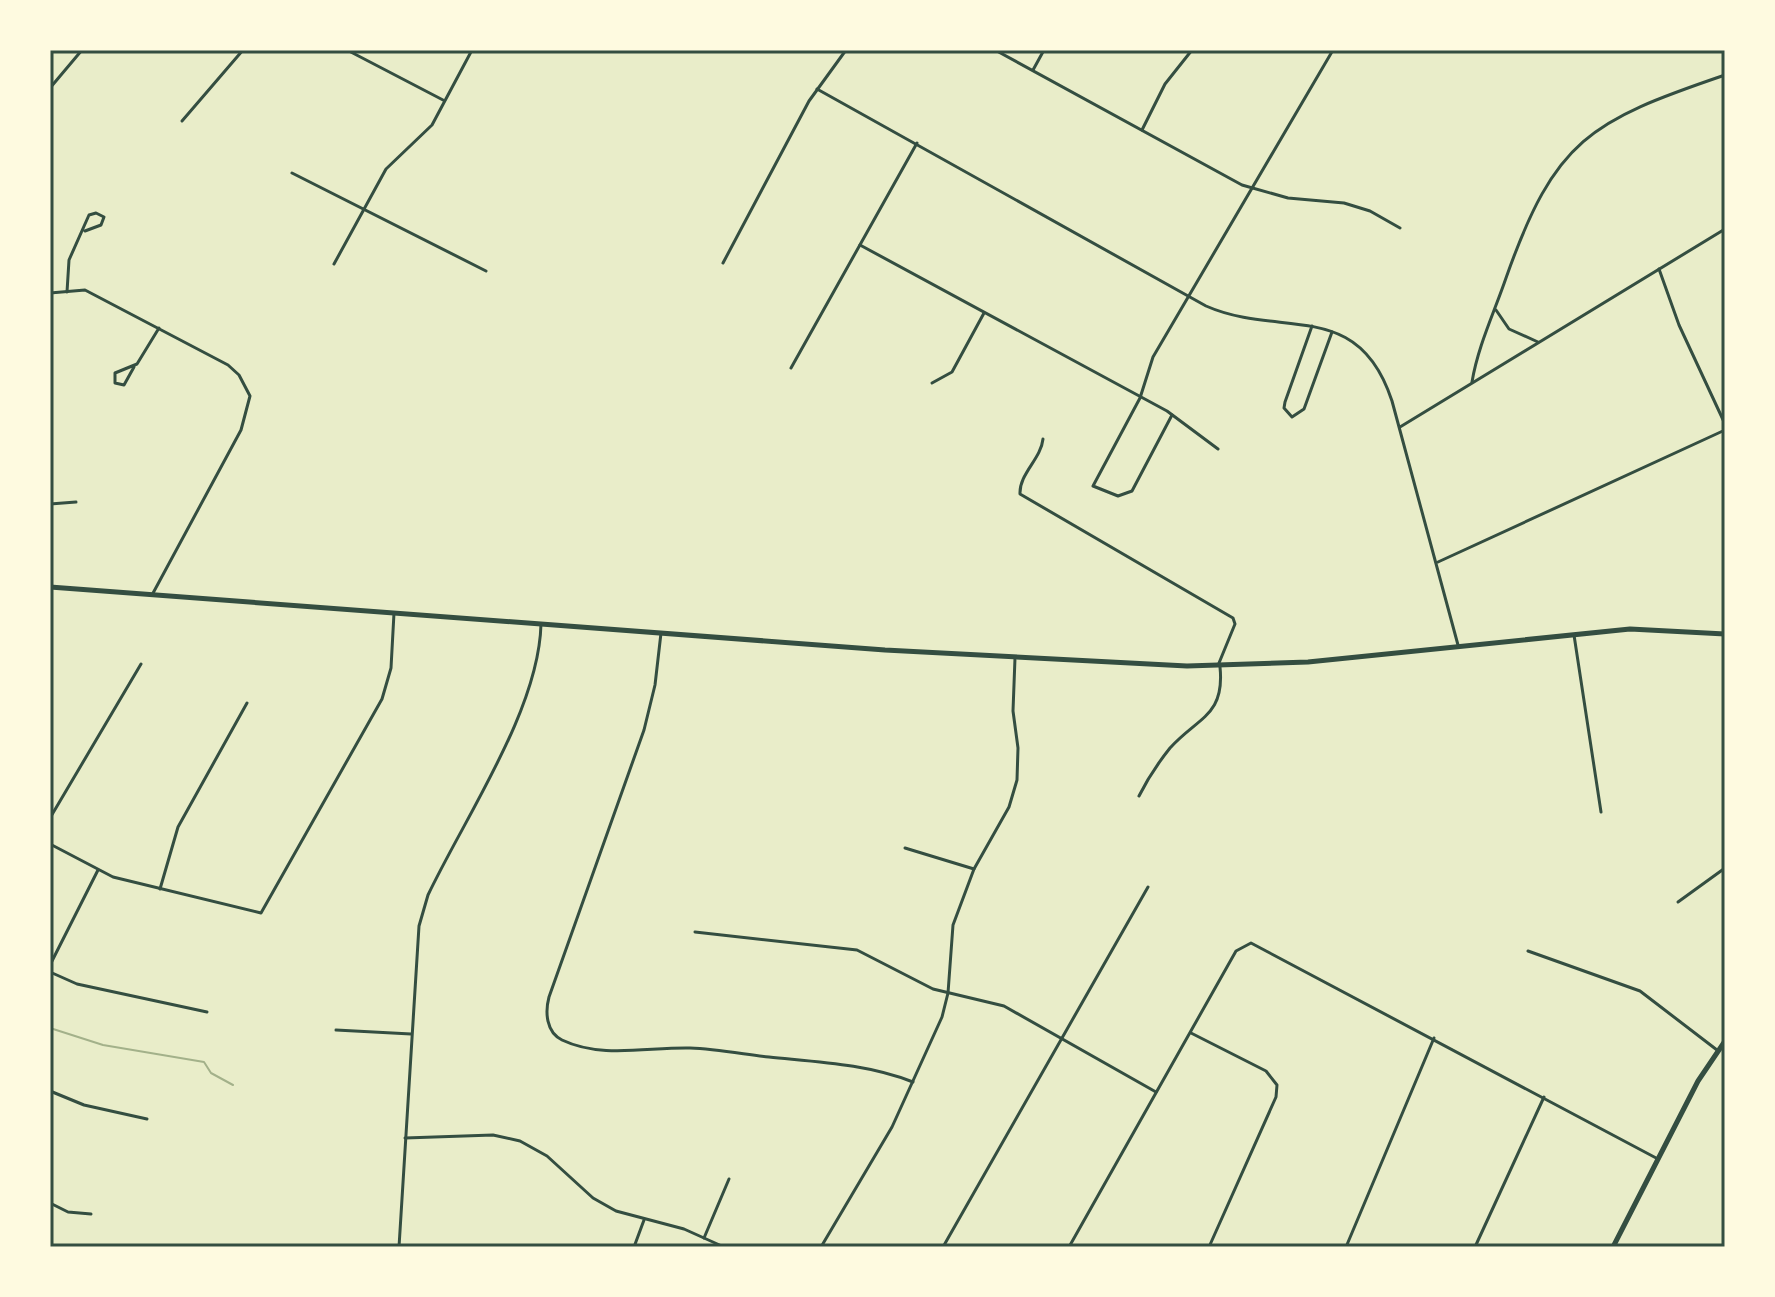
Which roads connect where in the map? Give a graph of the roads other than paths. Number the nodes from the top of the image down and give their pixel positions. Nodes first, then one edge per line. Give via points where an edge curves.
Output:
1 (82, 50) edge
2 (243, 50) edge
3 (347, 50) edge
4 (472, 50) edge
5 (846, 50) edge
6 (995, 50) edge
7 (1044, 50) edge
8 (1192, 50) edge
9 (1333, 50) edge
10 (1033, 70) junction
11 (1725, 75) edge
12 (51, 85) edge
13 (817, 89) junction
14 (445, 100) junction
15 (182, 121) dead end
16 (1142, 130) junction
17 (917, 143) junction
18 (292, 173) dead end
19 (1252, 188) junction
20 (363, 209) junction
21 (1400, 228) dead end
22 (1725, 229) edge
23 (85, 231) junction
24 (860, 245) junction
25 (723, 263) dead end
26 (334, 264) dead end
27 (1659, 269) junction
28 (486, 271) dead end
29 (67, 292) junction
30 (50, 293) edge
31 (1191, 296) junction
32 (1495, 309) junction
33 (984, 313) junction
34 (1312, 325) junction
35 (159, 328) junction
36 (1332, 332) junction
37 (1538, 342) junction
38 (134, 367) junction
39 (791, 368) dead end
40 (1472, 382) junction
41 (932, 383) dead end
42 (1140, 398) junction
43 (1172, 415) junction
44 (1399, 427) junction
45 (1725, 427) edge
46 (1043, 439) dead end
47 (1218, 449) dead end
48 (76, 502) dead end
49 (50, 504) edge
50 (1437, 563) junction
51 (50, 587) edge
52 (152, 595) junction
53 (394, 613) junction
54 (541, 624) junction
55 (661, 633) junction
56 (1725, 634) edge
57 (1574, 635) junction
58 (1458, 649) junction
59 (1015, 658) junction
60 (141, 664) dead end
61 (1219, 667) junction
62 (247, 703) dead end
63 (1139, 796) dead end
64 (1601, 812) dead end
65 (50, 818) edge
66 (50, 844) edge
67 (905, 848) dead end
68 (1725, 868) edge
69 (974, 869) junction
70 (98, 870) junction
71 (1148, 887) dead end
72 (160, 889) junction
73 (1678, 902) dead end
74 (695, 932) dead end
75 (1528, 951) dead end
76 (50, 965) edge
77 (50, 972) edge
78 (948, 993) junction
79 (207, 1012) dead end
80 (336, 1030) dead end
81 (1191, 1033) junction
82 (411, 1034) junction
83 (1061, 1038) junction
84 (1434, 1038) junction
85 (1725, 1041) edge
86 (1718, 1051) junction
87 (913, 1082) junction
88 (50, 1091) edge
89 (1157, 1092) junction
90 (1544, 1097) junction
91 (147, 1119) dead end
92 (405, 1138) junction
93 (1658, 1159) junction
94 (729, 1179) dead end
95 (50, 1203) edge
96 (91, 1214) dead end
97 (644, 1220) junction
98 (704, 1238) junction
99 (399, 1247) edge
100 (634, 1247) edge
101 (724, 1247) edge
102 (821, 1247) edge
103 (943, 1247) edge
104 (1069, 1247) edge
105 (1209, 1247) edge
106 (1346, 1247) edge
107 (1475, 1247) edge
108 (1613, 1247) edge

1 - 12 street
2 - 15 street
3 - 14 street
4 - 14 street
5 - 13 street
6 - 10 street
7 - 10 street
8 - 16 street via 1165,84
9 - 19 street
10 - 16 street
11 - 32 street via 1637,106 1582,142 1532,208
13 - 17 street
13 - 25 street
14 - 20 street via 432,125 386,169
16 - 19 street
17 - 24 street
17 - 31 street
18 - 20 street
19 - 21 street via 1288,198 1344,203
19 - 31 street
20 - 26 street
20 - 28 street
22 - 27 street
23 - 23 street via 89,215 104,217 101,225
23 - 29 street via 69,260
24 - 33 street
24 - 39 street
27 - 37 street
27 - 45 street
29 - 30 street
29 - 35 street via 85,290
31 - 34 street via 1232,316
31 - 42 street via 1153,357
32 - 37 street via 1509,329
32 - 40 street
33 - 41 street via 952,372
33 - 42 street
34 - 36 street
34 - 36 street via 1285,402 1292,417 1304,409
35 - 38 street
35 - 52 street via 228,365 239,375 250,404
36 - 44 street via 1353,342 1376,365
37 - 40 street
38 - 38 street via 115,373 115,383 124,385
40 - 44 street
42 - 43 street
42 - 43 street via 1093,486 1118,496 1132,491
43 - 47 street
44 - 50 street
45 - 50 street
46 - 61 street via 1020,494 1233,618
48 - 49 street
50 - 58 street
51 - 52 main road
52 - 53 main road
53 - 54 main road
53 - 72 street via 391,668 382,699 261,913
54 - 55 main road
54 - 82 street via 527,695 423,907
55 - 59 main road
55 - 87 street via 644,730 549,997 552,1031 587,1048 689,1048 876,1069
56 - 57 main road via 1648,629
57 - 58 main road
57 - 64 street
58 - 61 main road
59 - 61 main road
59 - 69 street via 1017,780 1009,807
60 - 65 street
61 - 63 street via 1222,683 1212,713 1170,748
62 - 72 street via 178,827
66 - 70 street
67 - 69 street
68 - 73 street
69 - 78 street via 953,925
70 - 72 street
70 - 76 street
71 - 83 street
74 - 78 street via 857,950
75 - 86 street via 1640,991
77 - 79 street via 77,984
78 - 83 street via 1004,1006
78 - 87 street
80 - 82 street
81 - 84 street via 1236,951 1251,943
81 - 89 street
81 - 105 street via 1266,1071 1277,1085
82 - 92 street
83 - 89 street
83 - 103 street
84 - 90 street
84 - 106 street
85 - 86 main road
86 - 93 main road
87 - 102 street via 867,1173
88 - 91 street via 84,1105
89 - 104 street
90 - 93 street
90 - 107 street
92 - 97 street via 493,1135 520,1141 547,1156 593,1198
92 - 99 street
93 - 108 main road
94 - 98 street
95 - 96 street via 68,1212
97 - 98 street
97 - 100 street
98 - 101 street

